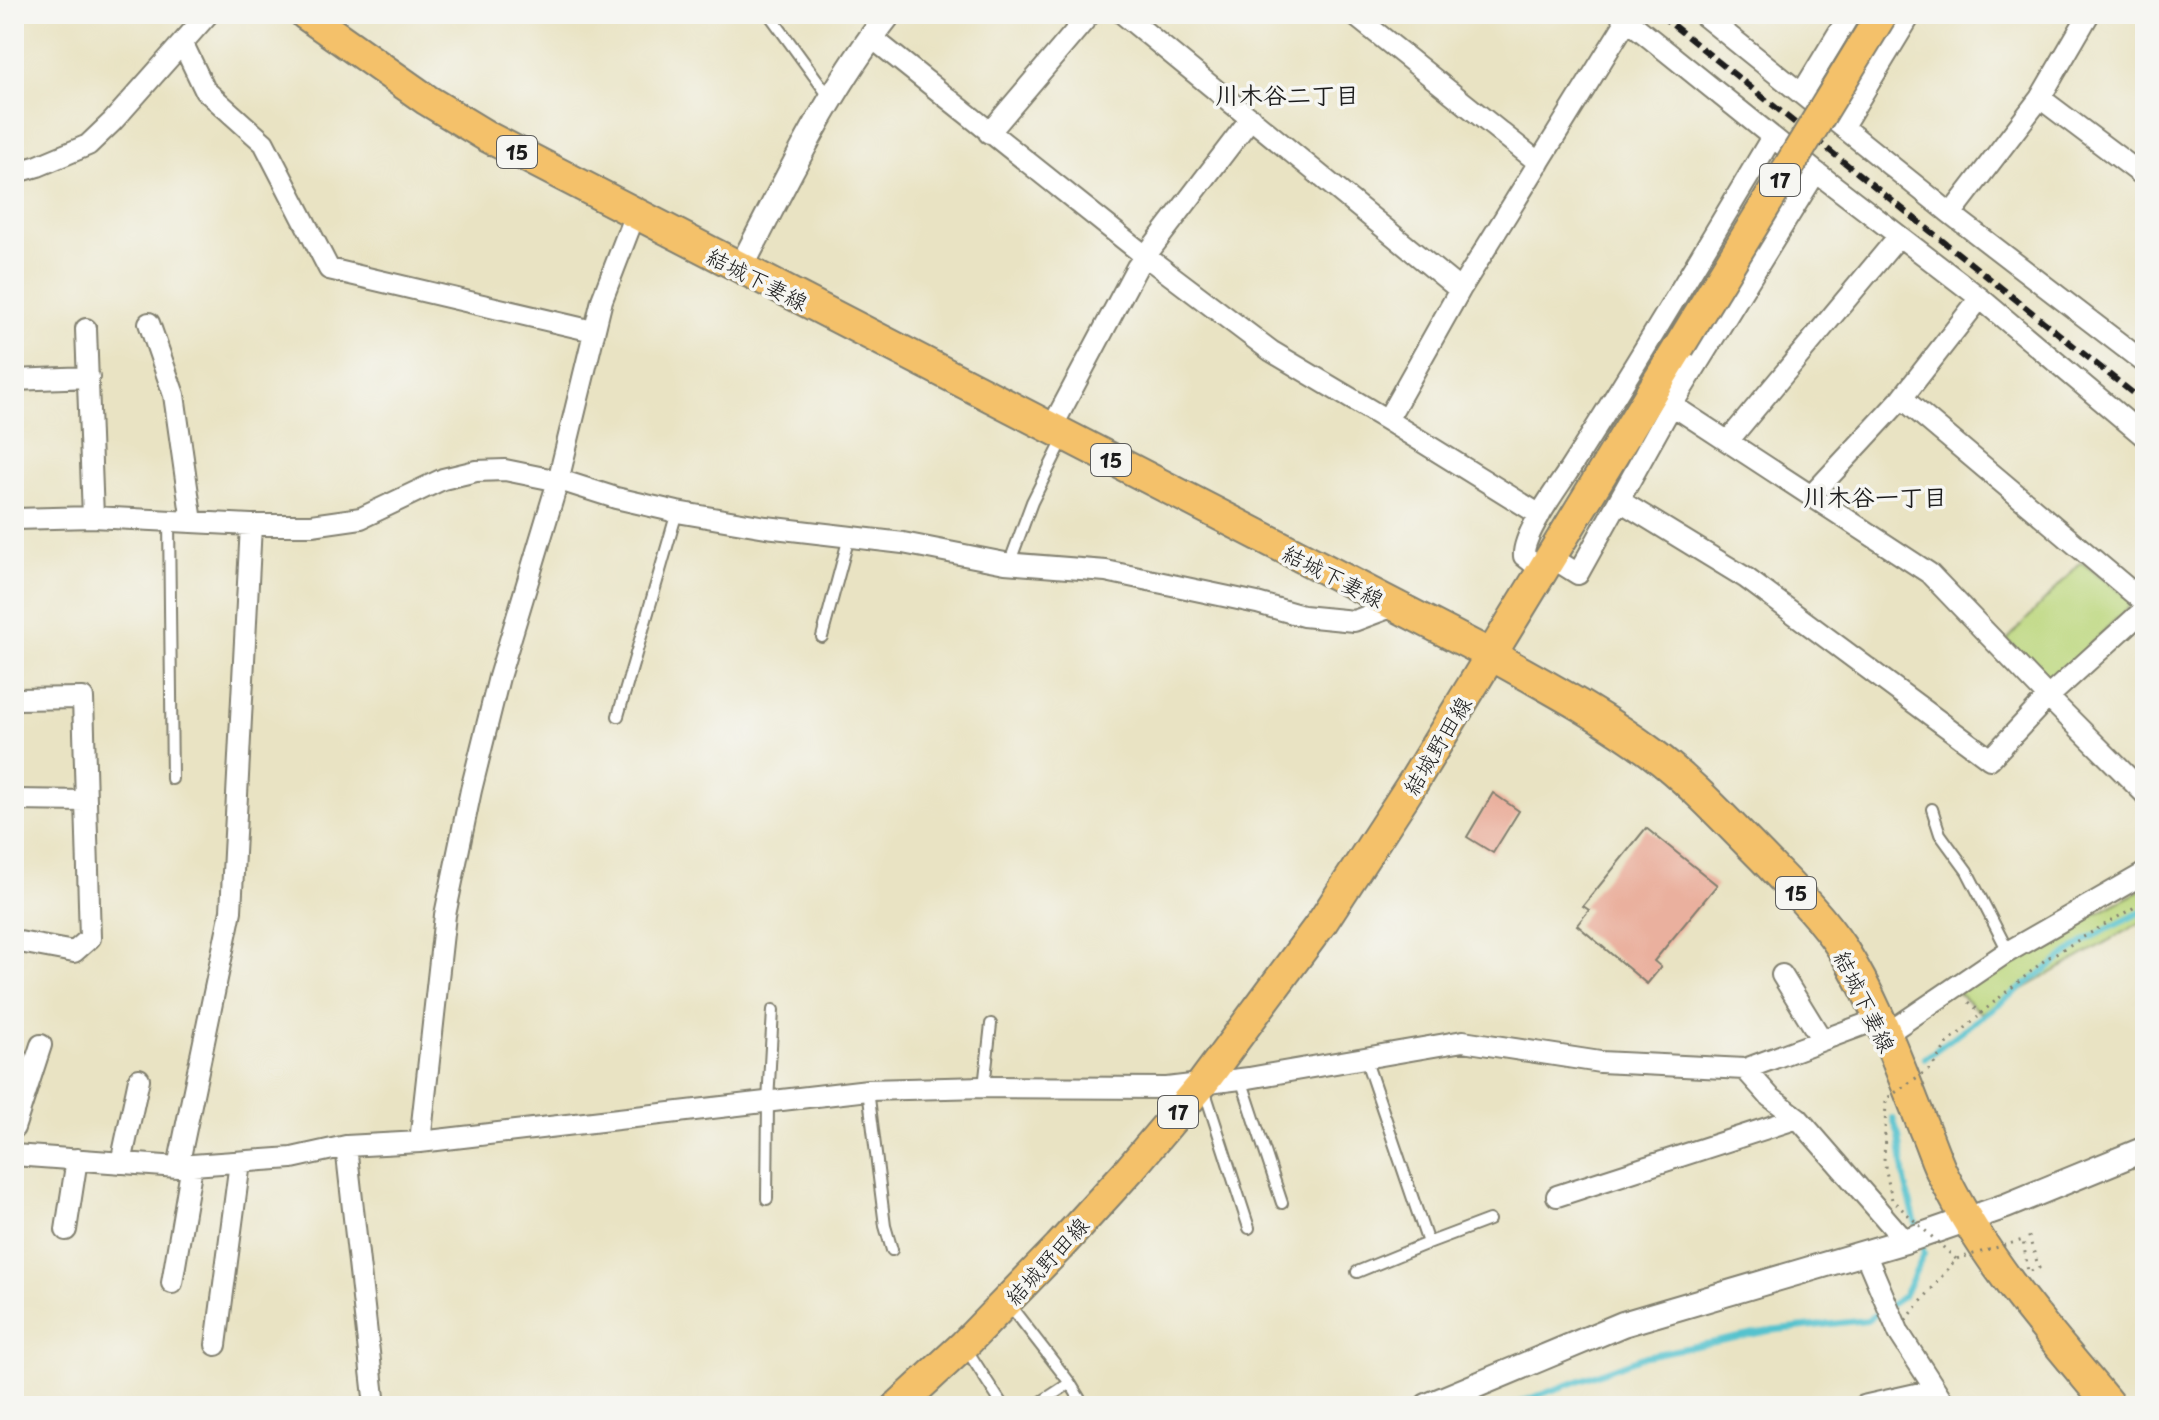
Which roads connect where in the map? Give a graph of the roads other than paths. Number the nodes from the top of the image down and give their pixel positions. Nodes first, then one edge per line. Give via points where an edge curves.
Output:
1 (208, 14) edge
2 (305, 14) edge
3 (769, 14) edge
4 (889, 14) edge
5 (1090, 14) edge
6 (1123, 14) edge
7 (1353, 14) edge
8 (1702, 14) edge
9 (1850, 14) edge
10 (1882, 14) edge
11 (1911, 14) edge
12 (2089, 14) edge
13 (1624, 17) edge
14 (871, 37) junction
15 (183, 44) junction
16 (1802, 93) junction
17 (2040, 98) junction
18 (831, 99) junction
19 (1251, 118) junction
20 (1843, 126) junction
21 (989, 133) junction
22 (1772, 137) junction
23 (1539, 163) junction
24 (1816, 172) junction
25 (14, 173) edge
26 (2145, 177) edge
27 (635, 214) junction
28 (1951, 214) junction
29 (1899, 236) junction
30 (1144, 255) junction
31 (740, 269) junction
32 (1460, 290) junction
33 (1980, 298) junction
34 (149, 323) dead end
35 (86, 329) dead end
36 (593, 331) junction
37 (2145, 363) edge
38 (89, 377) junction
39 (14, 380) edge
40 (1902, 398) junction
41 (1672, 405) junction
42 (1387, 420) junction
43 (1058, 432) junction
44 (2145, 437) edge
45 (1728, 441) junction
46 (558, 481) junction
47 (1812, 495) junction
48 (1620, 501) junction
49 (677, 512) junction
50 (1540, 515) junction
51 (93, 517) junction
52 (14, 519) edge
53 (169, 521) junction
54 (192, 522) junction
55 (251, 525) junction
56 (849, 537) junction
57 (1009, 564) junction
58 (1547, 564) junction
59 (2145, 603) edge
60 (1394, 606) junction
61 (2145, 609) edge
62 (822, 637) dead end
63 (1491, 655) junction
64 (2048, 697) junction
65 (14, 699) edge
66 (618, 716) dead end
67 (172, 779) dead end
68 (2145, 794) edge
69 (14, 800) edge
70 (86, 801) junction
71 (1932, 809) dead end
72 (2145, 873) edge
73 (14, 941) edge
74 (2008, 951) junction
75 (1782, 975) dead end
76 (773, 1010) dead end
77 (991, 1024) dead end
78 (1882, 1027) junction
79 (1822, 1040) junction
80 (41, 1045) dead end
81 (1365, 1058) junction
82 (1745, 1069) junction
83 (139, 1079) dead end
84 (1241, 1079) junction
85 (1202, 1084) junction
86 (984, 1087) junction
87 (868, 1090) junction
88 (768, 1102) junction
89 (1798, 1118) junction
90 (14, 1128) edge
91 (420, 1142) junction
92 (346, 1146) junction
93 (2145, 1149) edge
94 (14, 1155) edge
95 (77, 1159) junction
96 (240, 1162) junction
97 (121, 1163) junction
98 (185, 1166) junction
99 (1557, 1196) dead end
100 (767, 1199) dead end
101 (1282, 1203) dead end
102 (1489, 1220) dead end
103 (1967, 1220) junction
104 (1249, 1228) dead end
105 (66, 1230) dead end
106 (1905, 1241) junction
107 (1428, 1243) junction
108 (892, 1250) dead end
109 (1865, 1253) junction
110 (1357, 1272) dead end
111 (172, 1283) dead end
112 (1007, 1301) junction
113 (216, 1345) dead end
114 (964, 1345) junction
115 (1070, 1383) junction
116 (1940, 1398) edge
117 (375, 1406) edge
118 (898, 1406) edge
119 (1003, 1406) edge
120 (1035, 1406) edge
121 (1084, 1406) edge
122 (1427, 1406) edge
123 (1863, 1406) edge
124 (2110, 1406) edge

1 - 15 street
2 - 27 main road, 結城下妻線 / 15 via 488,137
3 - 18 lane
4 - 14 street
5 - 21 street
6 - 19 street
7 - 23 street
8 - 16 street
9 - 16 street
10 - 58 main road, 結城野田線 / 17, bridge
11 - 20 street
12 - 17 street
13 - 22 street
13 - 23 street
14 - 18 street
14 - 21 street
15 - 25 street via 88,145
15 - 36 street via 205,90 264,143 329,269
16 - 20 street
17 - 26 street
17 - 28 street
18 - 31 street
19 - 30 street
19 - 32 street
20 - 28 street
21 - 30 street
22 - 24 street
22 - 50 street
23 - 32 street
24 - 29 street
24 - 41 street
27 - 31 main road, 結城下妻線 / 15
27 - 36 street
28 - 37 street
29 - 33 street
29 - 45 street
30 - 42 street via 1271,351
30 - 43 street
31 - 43 main road, 結城下妻線 / 15
32 - 42 street
33 - 40 street
33 - 44 street
34 - 54 street via 174,395
35 - 38 street
36 - 46 street
38 - 39 street
38 - 51 street
40 - 47 street
40 - 59 street
41 - 45 street
41 - 48 street
42 - 50 street
43 - 57 lane
43 - 60 main road, 結城下妻線 / 15
45 - 47 street
46 - 49 street
46 - 55 street via 505,470 476,471 443,479 361,518
46 - 91 street via 471,790 445,915
47 - 64 street via 1929,573
48 - 58 street via 1578,574
48 - 64 street via 1746,578 1990,759
49 - 56 street
49 - 66 lane
50 - 58 street via 1524,556
51 - 52 street
51 - 53 street
53 - 54 street
53 - 67 lane
54 - 55 street
55 - 98 street via 231,911
56 - 57 street
56 - 62 lane
57 - 60 street via 1106,571 1303,616 1354,621
58 - 63 main road, 結城野田線 / 17
60 - 63 main road, 結城下妻線 / 15
61 - 64 street
63 - 78 main road, 結城下妻線 / 15 via 1613,725 1696,791 1825,926 1854,968
63 - 85 main road, 結城野田線 / 17 via 1323,921
64 - 68 street
65 - 70 street via 83,698
69 - 70 street
70 - 73 street via 90,938 74,952
71 - 74 lane via 1940,834 1967,871
72 - 74 street
74 - 78 street
75 - 79 street
76 - 88 lane
77 - 86 lane
78 - 79 street
78 - 103 main road, 結城下妻線 / 15 via 1944,1178
79 - 82 street
80 - 90 street
81 - 82 street via 1463,1041 1600,1062
81 - 84 street
81 - 107 lane
82 - 89 street
83 - 97 street
84 - 85 street
84 - 101 lane
85 - 86 street
85 - 104 lane
85 - 112 main road, 結城野田線 / 17
86 - 87 street
87 - 88 street
87 - 108 lane
88 - 91 street
88 - 100 lane
89 - 99 street
89 - 106 street
91 - 92 street
92 - 96 street
92 - 117 street
93 - 103 street
94 - 95 street
95 - 97 street
95 - 105 street
96 - 98 street
96 - 113 street
97 - 98 street
98 - 111 street
102 - 107 lane
103 - 106 street
103 - 124 main road, 結城下妻線 / 15 via 2033,1313
106 - 109 street
107 - 110 lane
109 - 116 street via 1899,1333
109 - 122 street via 1623,1324
112 - 114 main road, 結城野田線 / 17
112 - 115 lane
114 - 118 main road, 結城野田線 / 17
114 - 119 lane
115 - 120 lane
115 - 121 lane
116 - 123 street

